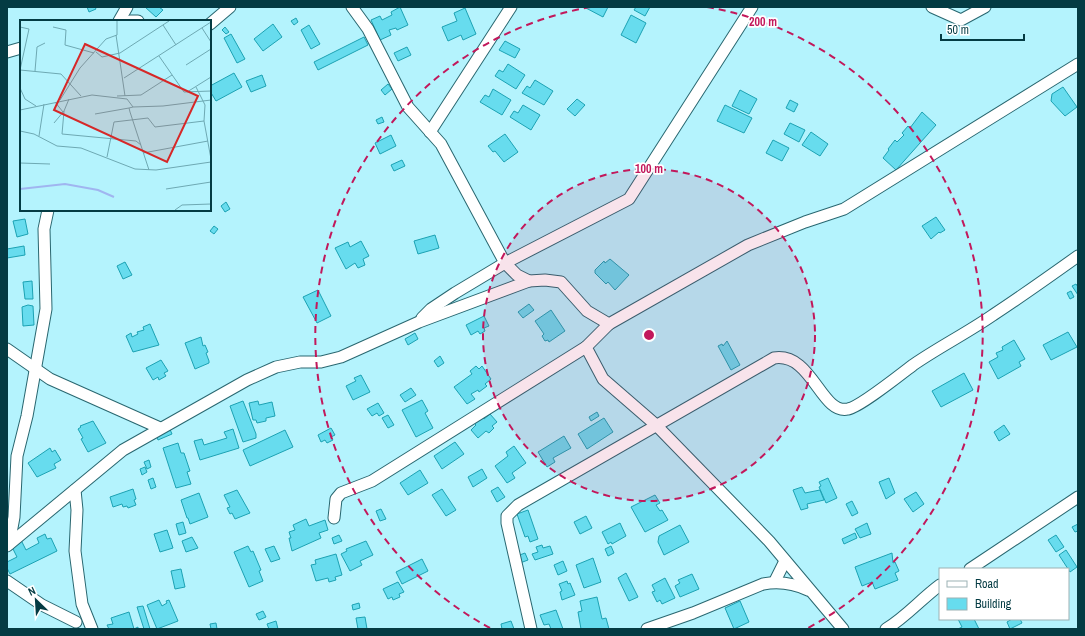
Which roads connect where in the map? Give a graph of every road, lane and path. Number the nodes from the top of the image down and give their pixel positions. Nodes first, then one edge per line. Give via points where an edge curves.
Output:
1 (127, 7) edge
2 (230, 7) edge
3 (352, 7) edge
4 (511, 7) edge
5 (752, 7) edge
6 (932, 7) edge
7 (982, 8) edge
8 (120, 20) edge
9 (211, 23) edge
10 (20, 48) edge
11 (7, 52) edge
12 (1078, 64) edge
13 (430, 132) junction
14 (48, 211) edge
15 (1078, 256) edge
16 (506, 263) junction
17 (529, 281) junction
18 (419, 322) junction
19 (609, 324) junction
20 (586, 347) junction
21 (7, 349) edge
22 (34, 370) junction
23 (643, 412) junction
24 (656, 425) junction
25 (160, 428) junction
26 (638, 435) junction
27 (75, 490) junction
28 (1078, 497) edge
29 (334, 518) dead end
30 (8, 545) edge
31 (785, 561) junction
32 (972, 568) edge
33 (7, 581) edge
34 (775, 581) junction
35 (939, 586) edge
36 (812, 592) junction
37 (82, 604) junction
38 (75, 625) edge
39 (92, 629) edge
40 (531, 629) edge
41 (647, 629) edge
42 (843, 629) edge
43 (886, 629) edge

1 - 8 street
2 - 9 street
3 - 13 street via 368,29 408,107
4 - 13 street
5 - 16 street via 629,199
6 - 7 street via 961,20
10 - 11 street
12 - 19 street via 844,209 748,245
13 - 16 street via 441,144
14 - 22 street via 44,229 46,309
15 - 24 street via 848,410 839,409 830,402 802,368 793,360 783,357 774,358
16 - 17 street via 517,275
16 - 18 street via 443,301
17 - 18 street
17 - 19 street via 561,282 587,311
18 - 25 street via 341,356 321,362 300,362 276,367
19 - 20 street
20 - 23 street via 604,379
20 - 29 street via 372,481 340,494 336,499
21 - 22 street
22 - 25 street
22 - 30 street via 27,416 17,456 14,517
23 - 24 street
23 - 26 street
24 - 26 street
24 - 31 street via 769,541
25 - 27 street via 123,450
26 - 40 street via 518,505 507,516
27 - 30 street
27 - 37 street via 75,551
28 - 32 street
31 - 34 street
31 - 36 street
33 - 38 street
34 - 36 street
34 - 41 street
35 - 43 street via 903,618
36 - 42 street
37 - 38 street
37 - 39 street

